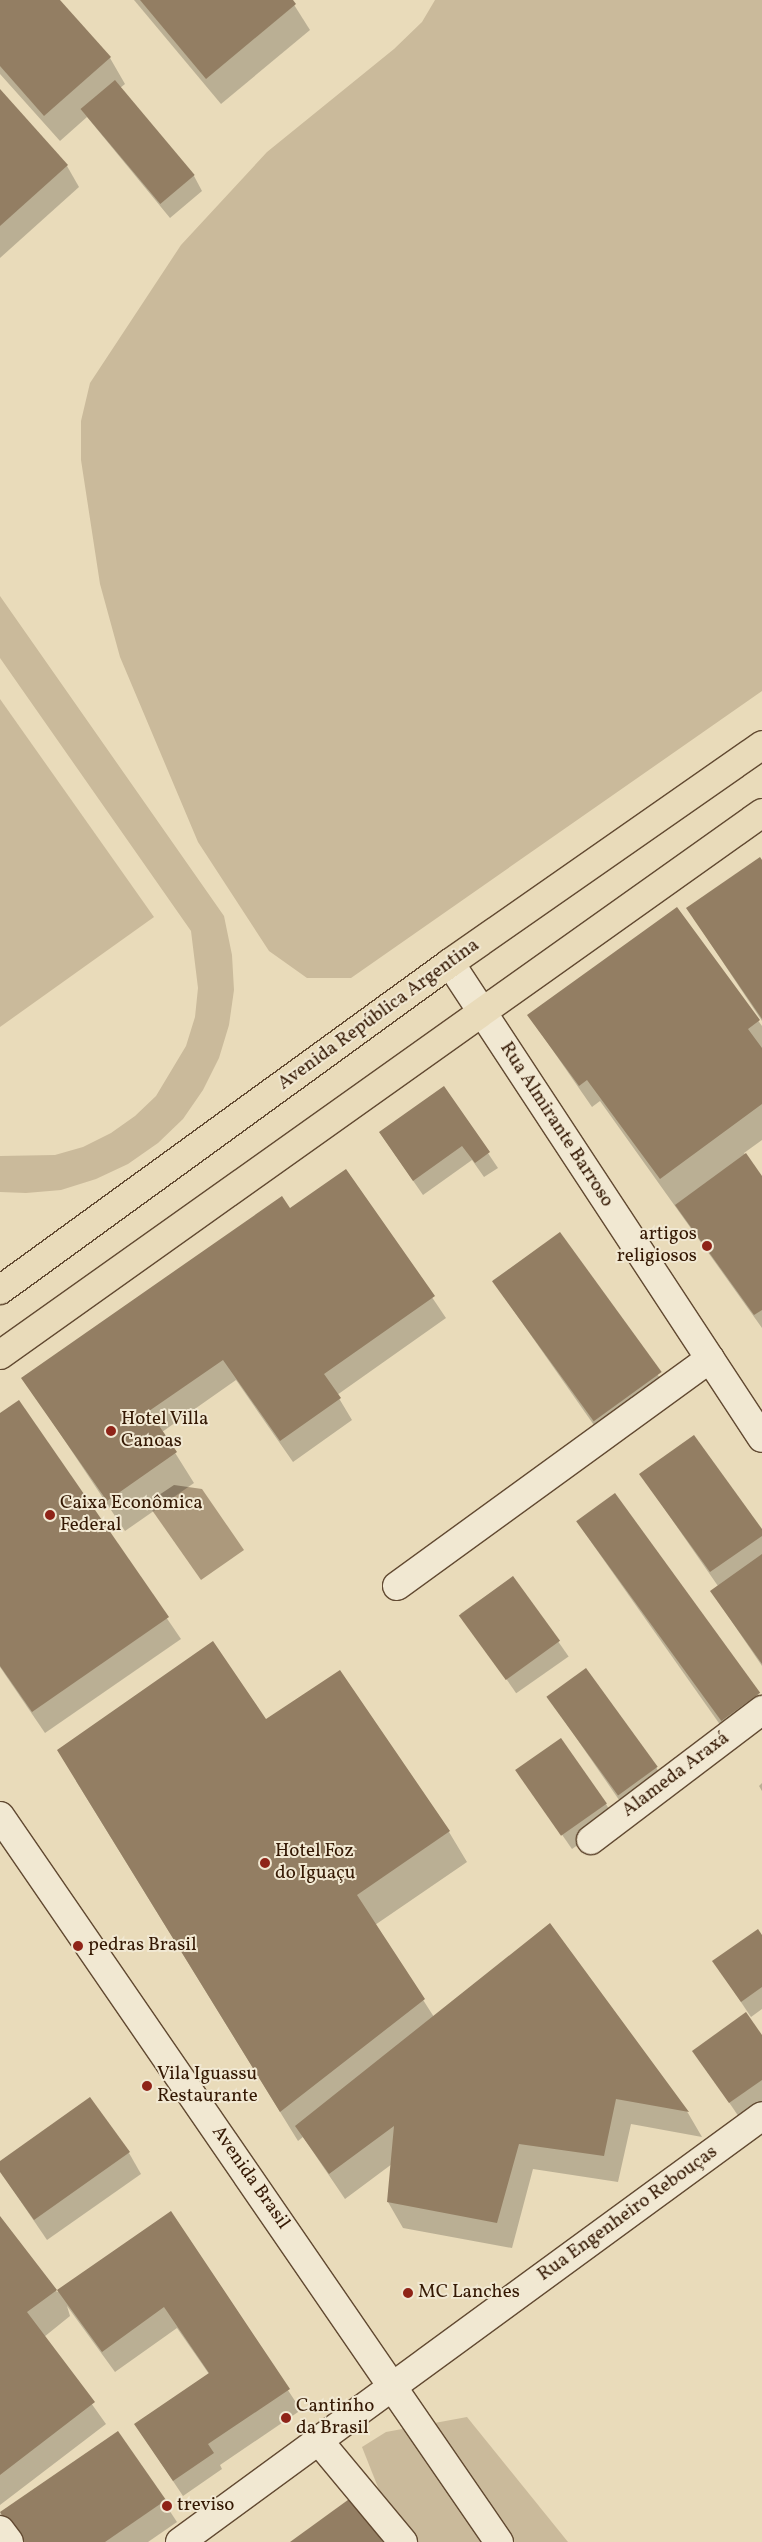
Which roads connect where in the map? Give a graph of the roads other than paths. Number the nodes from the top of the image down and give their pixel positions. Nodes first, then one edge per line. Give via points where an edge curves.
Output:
1 (762, 745) edge
2 (762, 813) edge
3 (450, 963) junction
4 (481, 1010) junction
5 (0, 1290) edge
6 (0, 1355) edge
7 (710, 1359) junction
8 (762, 1438) edge
9 (397, 1586) dead end
10 (762, 1710) edge
11 (0, 1816) edge
12 (591, 1840) dead end
13 (762, 2116) edge
14 (393, 2386) junction
15 (318, 2440) junction
16 (0, 2530) edge
17 (9, 2542) edge
18 (180, 2542) edge
19 (403, 2542) edge
20 (499, 2542) edge

1 - 3 main road, Avenida República Argentina
2 - 4 main road
3 - 4 street, Rua Almirante Barroso
3 - 5 main road, Avenida República Argentina
4 - 6 main road
4 - 7 street, Rua Almirante Barroso
7 - 8 street, Rua Almirante Barroso
7 - 9 street
10 - 12 street, Alameda Araxá
11 - 14 street, Avenida Brasil
13 - 14 street, Rua Engenheiro Rebouças
14 - 15 street, Rua Engenheiro Rebouças
14 - 20 street, Avenida Brasil
15 - 18 street, Rua Engenheiro Rebouças
15 - 19 street
16 - 17 street

